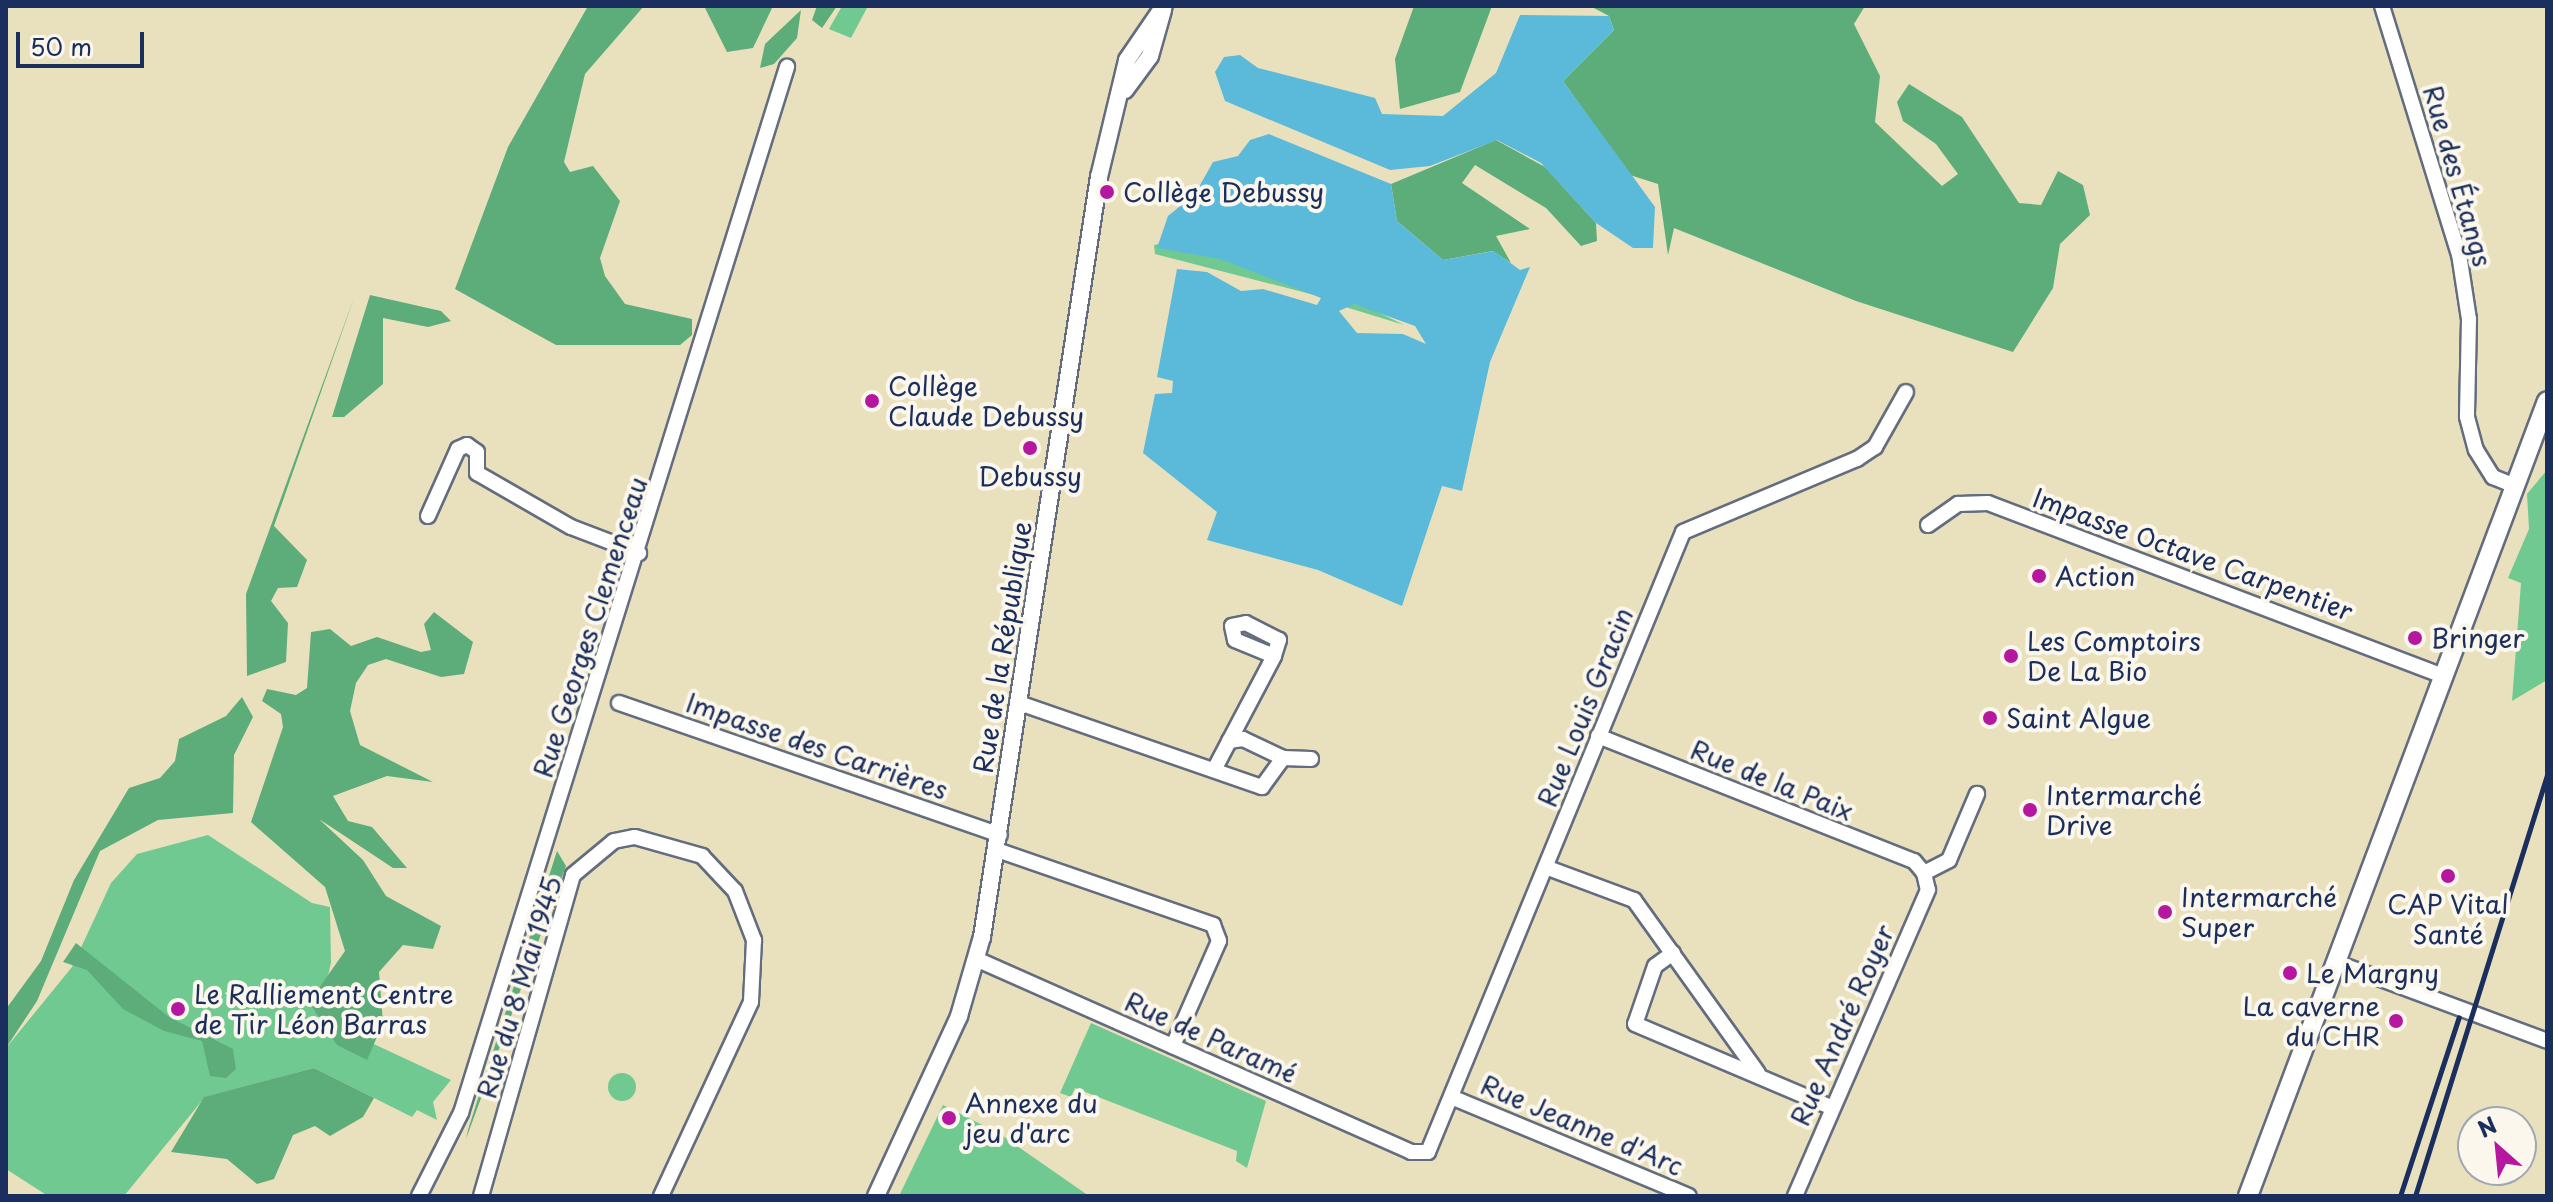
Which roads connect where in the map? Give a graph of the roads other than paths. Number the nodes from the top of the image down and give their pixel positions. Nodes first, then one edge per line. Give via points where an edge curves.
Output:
1 (1164, 6) edge
2 (2382, 6) edge
3 (787, 67) dead end
4 (1906, 392) dead end
5 (2547, 401) edge
6 (477, 473) junction
7 (449, 475) junction
8 (2515, 486) junction
9 (428, 516) dead end
10 (1928, 525) dead end
11 (639, 553) junction
12 (1274, 656) dead end
13 (2443, 676) junction
14 (619, 703) dead end
15 (1022, 704) junction
16 (1598, 736) junction
17 (1229, 741) junction
18 (1283, 758) junction
19 (1311, 759) dead end
20 (1214, 770) junction
21 (1977, 794) dead end
22 (999, 842) junction
23 (1548, 868) junction
24 (1924, 873) junction
25 (1673, 953) junction
26 (976, 959) junction
27 (2335, 962) junction
28 (2547, 1041) edge
29 (1173, 1046) junction
30 (1758, 1073) junction
31 (1456, 1099) junction
32 (1831, 1107) junction
33 (1428, 1152) joint
34 (419, 1196) edge
35 (481, 1196) edge
36 (661, 1196) edge
37 (876, 1196) edge
38 (1689, 1196) edge
39 (1795, 1196) edge
40 (2248, 1196) edge

1 - 15 street, Rue de la République via 1135,40 1083,266
2 - 8 street, Rue des Étangs via 2459,254 2469,319 2467,417 2476,450 2493,477
3 - 11 street, Rue Georges Clemenceau
4 - 16 street, Rue Louis Gracin via 1875,447 1857,459 1683,532
5 - 8 main road
6 - 7 street
6 - 7 street via 477,452 467,445
6 - 11 street via 571,527
7 - 9 street
8 - 13 main road
10 - 13 street, Impasse Octave Carpentier via 1958,504 1988,503
11 - 34 street, Rue Georges Clemenceau via 461,1113
12 - 17 street
13 - 27 main road
14 - 22 street, Impasse des Carrières
15 - 20 street
15 - 22 street, Rue de la République
16 - 23 street, Rue Louis Gracin
16 - 24 street, Rue de la Paix via 1914,861
17 - 18 street via 1243,739
17 - 20 street
18 - 19 street
18 - 20 street via 1262,787
21 - 24 street via 1949,860
22 - 26 street, Rue de la République
22 - 29 street, Impasse des Carrières via 1213,925 1219,941
23 - 25 street via 1634,900
23 - 31 street, Rue Louis Gracin
24 - 32 street, Rue André Royer via 1928,890
25 - 30 street
25 - 30 street via 1655,966 1635,1024
26 - 29 street, Rue de Paramé
26 - 37 street, Rue de la République via 925,1096
27 - 28 street
27 - 40 main road
29 - 33 street, Rue de Paramé via 1411,1152
30 - 32 street
31 - 33 street, Rue Louis Gracin
31 - 38 street, Rue Jeanne d'Arc
32 - 39 street, Rue André Royer
35 - 36 street, Rue du 8 Mai 1945 via 573,875 614,841 635,837 702,856 735,891 754,940 751,1002

